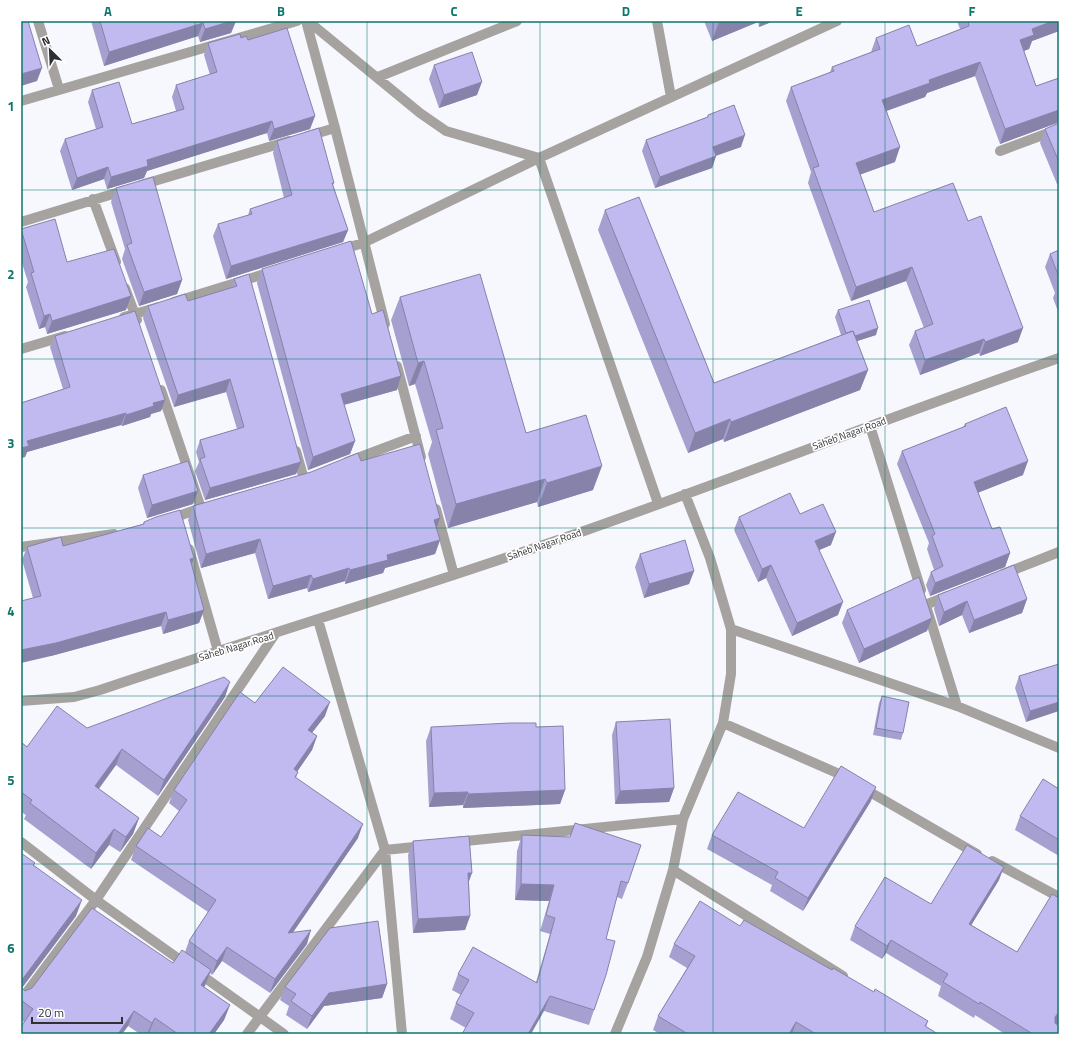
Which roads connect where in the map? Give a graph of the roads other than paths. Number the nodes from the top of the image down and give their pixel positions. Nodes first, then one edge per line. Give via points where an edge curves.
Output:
1 (38, 21) edge
2 (297, 21) edge
3 (307, 21) edge
4 (517, 21) edge
5 (657, 21) edge
6 (837, 21) edge
7 (378, 77) junction
8 (59, 89) junction
9 (671, 97) junction
10 (21, 101) edge
11 (335, 128) junction
12 (1059, 129) edge
13 (1000, 151) dead end
14 (539, 158) junction
15 (93, 200) junction
16 (21, 222) edge
17 (363, 243) junction
18 (333, 252) edge
19 (280, 269) edge
20 (135, 314) junction
21 (112, 321) edge
22 (140, 329) edge
23 (387, 332) edge
24 (74, 333) edge
25 (21, 349) edge
26 (393, 354) edge
27 (1059, 358) edge
28 (158, 381) edge
29 (870, 426) junction
30 (416, 436) junction
31 (294, 440) edge
32 (424, 465) edge
33 (338, 466) edge
34 (304, 479) edge
35 (685, 494) junction
36 (434, 502) edge
37 (215, 504) edge
38 (658, 504) junction
39 (201, 508) junction
40 (157, 522) edge
41 (127, 531) edge
42 (186, 538) edge
43 (21, 547) edge
44 (1059, 552) edge
45 (454, 576) junction
46 (992, 578) edge
47 (955, 593) edge
48 (925, 605) junction
49 (318, 620) junction
50 (731, 629) junction
51 (275, 634) junction
52 (218, 651) junction
53 (21, 701) edge
54 (957, 706) junction
55 (723, 724) junction
56 (1059, 748) edge
57 (683, 819) junction
58 (21, 842) edge
59 (448, 843) edge
60 (432, 845) edge
61 (385, 850) junction
62 (673, 870) junction
63 (1059, 897) edge
64 (96, 900) junction
65 (854, 983) edge
66 (21, 1000) edge
67 (259, 1017) junction
68 (247, 1034) edge
69 (284, 1034) edge
70 (402, 1034) edge
71 (616, 1034) edge

1 - 8 street
2 - 8 street
3 - 7 street
3 - 11 street
4 - 7 street
5 - 9 street
6 - 9 street
7 - 14 street via 420,113 446,131
8 - 10 street
9 - 14 street
11 - 15 street
11 - 17 street
12 - 13 street
14 - 17 street
14 - 38 street
15 - 16 street
15 - 20 street
17 - 18 street
17 - 23 street
19 - 20 street via 250,283
20 - 21 street
20 - 22 street
24 - 25 street
26 - 30 street
27 - 29 street, Saheb Nagar Road
28 - 39 street
29 - 35 street, Saheb Nagar Road
29 - 48 street
30 - 32 street
30 - 33 street
31 - 34 street
35 - 38 street, Saheb Nagar Road
35 - 50 street via 710,558
36 - 45 street
37 - 39 street
38 - 45 street, Saheb Nagar Road
39 - 40 street via 181,520
41 - 43 street
42 - 52 street
44 - 46 street
45 - 49 street, Saheb Nagar Road
47 - 48 street
48 - 54 street
49 - 51 street, Saheb Nagar Road
49 - 61 street
50 - 54 street
50 - 55 street via 731,674
51 - 52 street, Saheb Nagar Road
51 - 64 street
52 - 53 street, Saheb Nagar Road via 74,697
54 - 56 street
55 - 57 street
55 - 63 street via 837,774 936,832
57 - 59 street
57 - 62 street
58 - 64 street
60 - 61 street
61 - 67 street
61 - 70 street
62 - 65 street
62 - 71 street via 647,957
64 - 66 street
64 - 67 street
67 - 68 street
67 - 69 street

